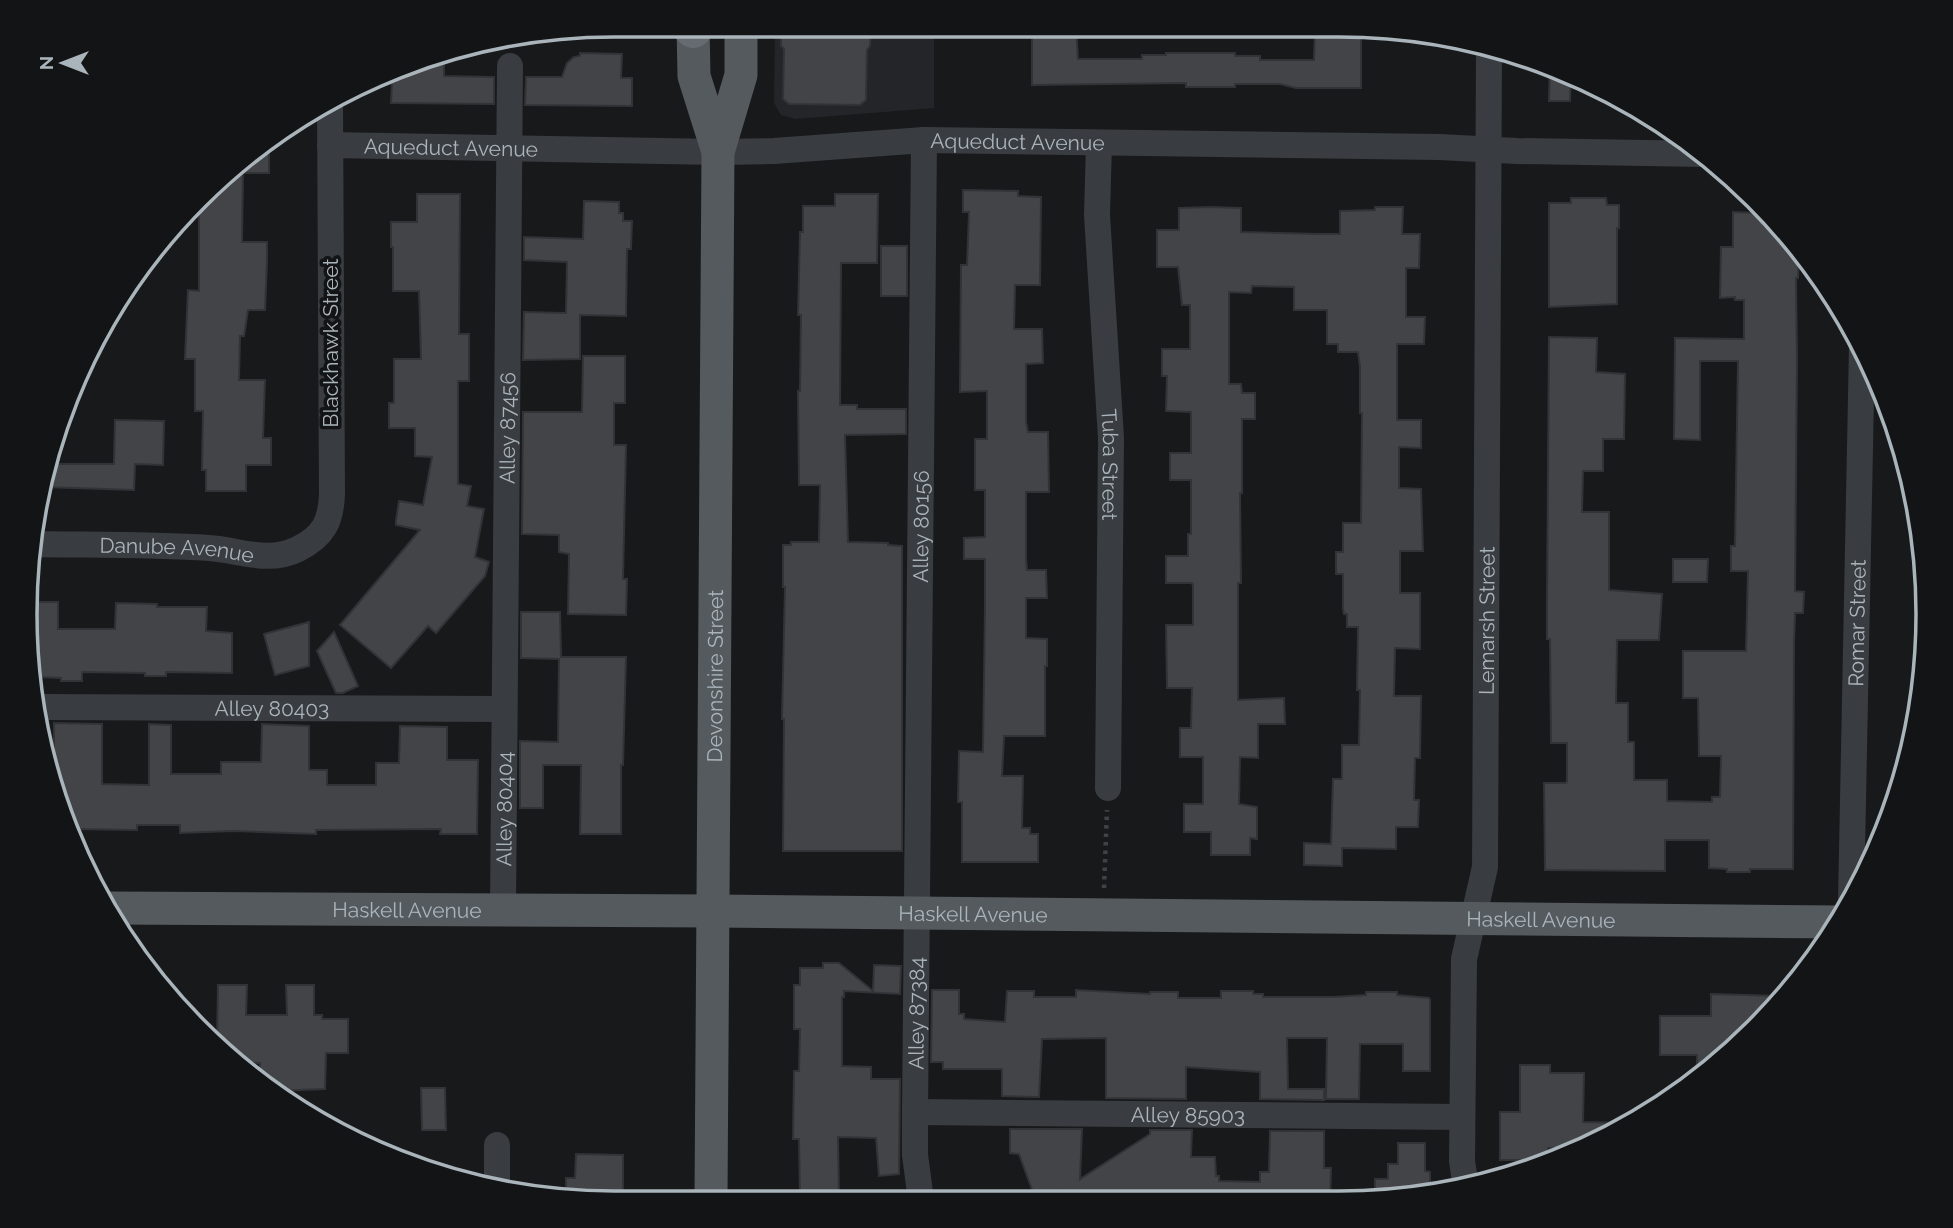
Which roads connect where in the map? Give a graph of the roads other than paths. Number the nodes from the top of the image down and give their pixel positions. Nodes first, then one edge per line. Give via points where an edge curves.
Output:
1 (692, 37) edge
2 (741, 37) edge
3 (1489, 56) edge
4 (510, 66) dead end
5 (330, 111) edge
6 (924, 140) junction
7 (1099, 143) junction
8 (330, 145) junction
9 (508, 147) junction
10 (1488, 148) junction
11 (718, 152) junction
12 (1687, 154) edge
13 (1862, 369) edge
14 (317, 537) joint
15 (41, 544) edge
16 (45, 707) edge
17 (504, 709) junction
18 (1108, 788) road end
19 (1851, 880) edge
20 (117, 908) edge
21 (503, 909) junction
22 (713, 911) junction
23 (917, 913) junction
24 (1475, 918) junction
25 (1827, 922) edge
26 (915, 1112) junction
27 (1462, 1117) junction
28 (497, 1144) dead end
29 (1464, 1177) edge
30 (497, 1179) edge
31 (711, 1191) edge
32 (920, 1191) edge

1 - 11 main road, Devonshire Street via 694,76
2 - 11 main road, Devonshire Street via 741,75
3 - 10 street, Lemarsh Street
4 - 9 street, Alley 87456
5 - 8 street, Blackhawk Street
6 - 7 street, Aqueduct Avenue
6 - 11 street, Aqueduct Avenue
6 - 23 street, Alley 80156
7 - 10 street, Aqueduct Avenue
7 - 18 street, Tuba Street via 1097,215 1111,438
8 - 9 street, Aqueduct Avenue
8 - 14 street, Blackhawk Street via 332,494 329,518
9 - 11 street, Aqueduct Avenue
9 - 17 street, Alley 87456
10 - 12 street, Aqueduct Avenue
10 - 24 street, Lemarsh Street via 1485,867
11 - 22 main road, Devonshire Street
13 - 19 street, Romar Street
14 - 15 street, Danube Avenue via 298,550 257,557 212,548
16 - 17 street, Alley 80403
17 - 21 street, Alley 80404
20 - 21 main road, Haskell Avenue
21 - 22 main road, Haskell Avenue
22 - 23 main road, Haskell Avenue
22 - 31 main road, Devonshire Street
23 - 24 main road, Haskell Avenue
23 - 26 street, Alley 87384
24 - 25 main road, Haskell Avenue
24 - 27 street, Lemarsh Street via 1464,958
26 - 27 street, Alley 85903
26 - 32 street, Alley 87384
27 - 29 street, Lemarsh Street
28 - 30 street

